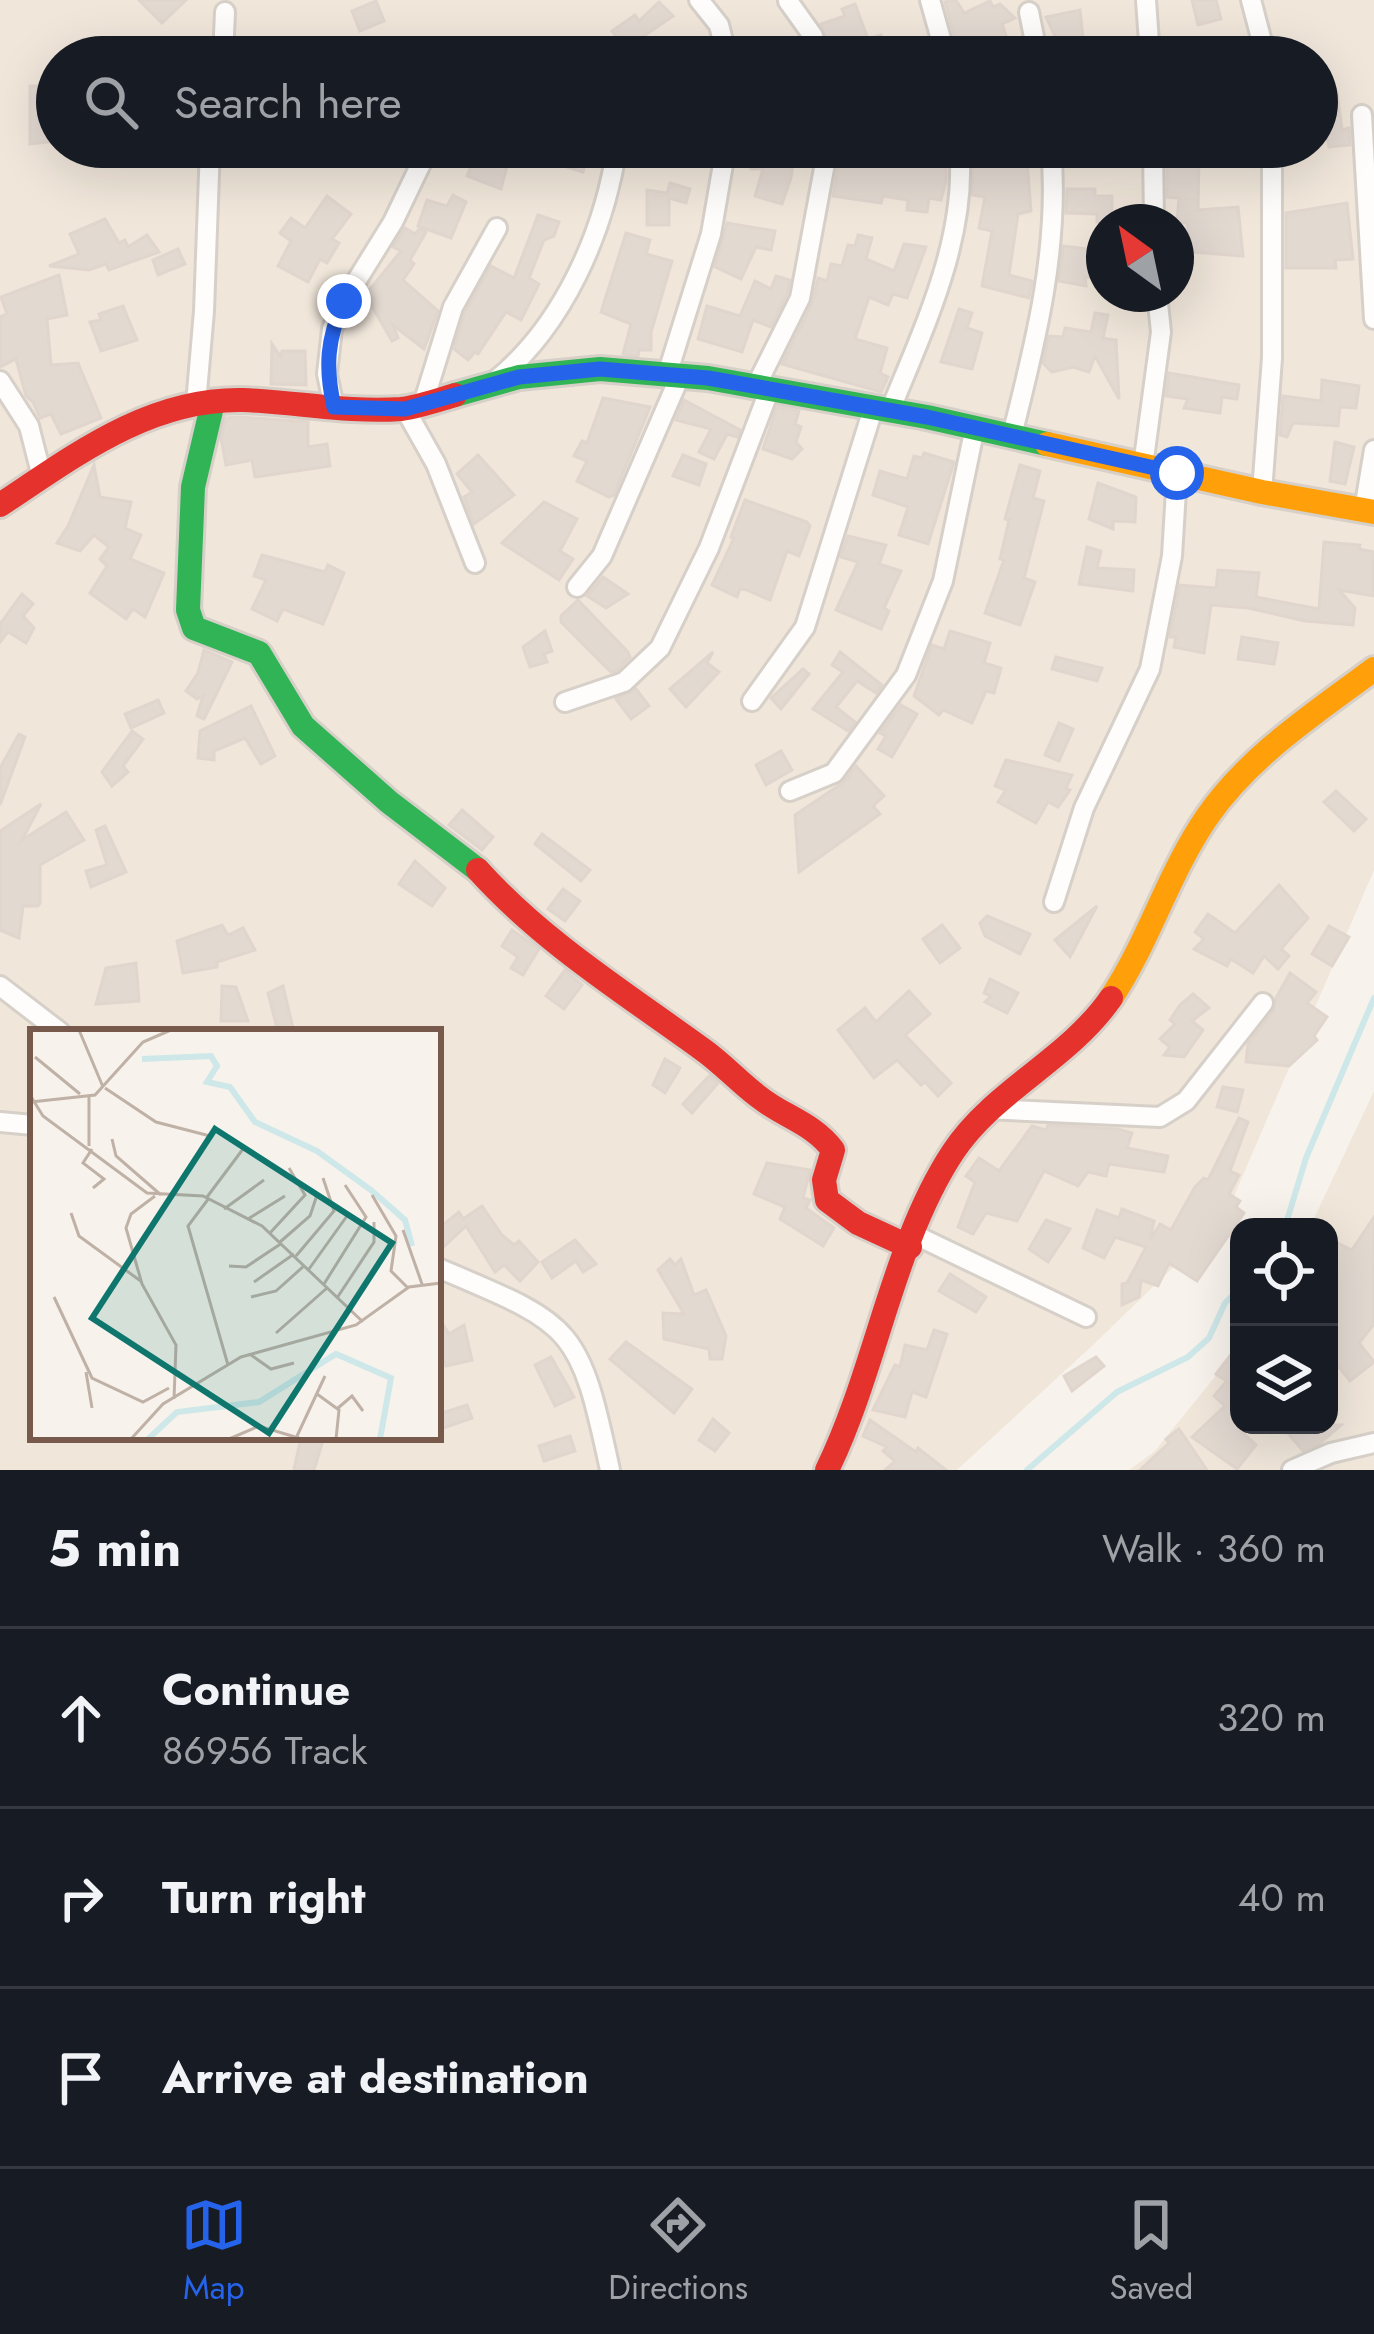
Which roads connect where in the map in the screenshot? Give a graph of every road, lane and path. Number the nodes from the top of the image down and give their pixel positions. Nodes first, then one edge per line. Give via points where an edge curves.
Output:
1 (699, 0) edge
2 (929, 0) edge
3 (1146, 0) edge
4 (1251, 0) edge
5 (788, 1) edge
6 (225, 12) dead end
7 (1029, 12) dead end
8 (224, 36) edge
9 (722, 36) edge
10 (814, 36) edge
11 (942, 36) edge
12 (1034, 36) edge
13 (1149, 36) edge
14 (1260, 36) edge
15 (1362, 115) dead end
16 (209, 168) edge
17 (419, 168) edge
18 (612, 168) edge
19 (722, 168) edge
20 (824, 168) edge
21 (957, 168) edge
22 (1054, 168) edge
23 (1153, 168) edge
24 (1273, 168) edge
25 (1154, 204) edge
26 (497, 228) dead end
27 (1159, 312) edge
28 (1374, 319) edge
29 (674, 375) junction
30 (0, 381) edge
31 (491, 384) junction
32 (762, 390) junction
33 (204, 403) junction
34 (414, 406) junction
35 (334, 407) junction
36 (881, 410) junction
37 (975, 427) junction
38 (1012, 435) junction
39 (1374, 451) edge
40 (1143, 466) junction
41 (1177, 473) junction
42 (42, 477) junction
43 (1262, 492) junction
44 (0, 505) edge
45 (1369, 511) edge
46 (475, 563) dead end
47 (578, 587) dead end
48 (1374, 669) edge
49 (752, 701) dead end
50 (565, 702) dead end
51 (790, 791) dead end
52 (1054, 902) dead end
53 (0, 986) edge
54 (1263, 1003) dead end
55 (56, 1029) edge
56 (986, 1109) junction
57 (0, 1123) edge
58 (30, 1125) edge
59 (912, 1240) junction
60 (441, 1269) edge
61 (1086, 1317) dead end
62 (1374, 1443) edge
63 (610, 1470) edge
64 (827, 1470) edge
65 (1292, 1470) edge

1 - 9 street
2 - 11 street
3 - 13 street
4 - 14 street
5 - 10 street
6 - 8 street
7 - 12 street
15 - 28 street
16 - 33 street
17 - 35 street via 332,329 327,374
18 - 31 street via 595,233 547,327
19 - 29 street
20 - 32 street via 800,298
21 - 36 street via 950,245 932,309
22 - 38 street via 1040,326
23 - 25 street
24 - 43 street
26 - 34 street via 453,307
27 - 40 street
29 - 31 street via 561,370
29 - 32 street
29 - 47 street via 602,556
30 - 42 street via 29,426
31 - 34 street
32 - 36 street
32 - 50 street via 709,548 660,648 624,682
33 - 35 street
33 - 42 street via 139,420
33 - 59 street via 193,487 194,628 259,653 303,725 389,802 469,860 602,980 763,1101 820,1132 833,1150 827,1200 858,1223
34 - 35 street
34 - 46 street
36 - 37 street
36 - 49 street via 805,627
37 - 38 street
37 - 51 street via 943,581 905,675 834,773
38 - 40 street
39 - 45 street
40 - 41 street
41 - 43 street
41 - 52 street via 1172,556 1150,669 1084,808
42 - 44 street
43 - 45 street
48 - 56 street via 1234,782 1184,856 1106,1004
53 - 55 street
54 - 56 street via 1186,1100 1160,1117
56 - 59 street via 950,1156
57 - 58 street
59 - 61 street
59 - 64 street via 860,1406
60 - 63 street via 530,1307 570,1340 596,1404
62 - 65 street

